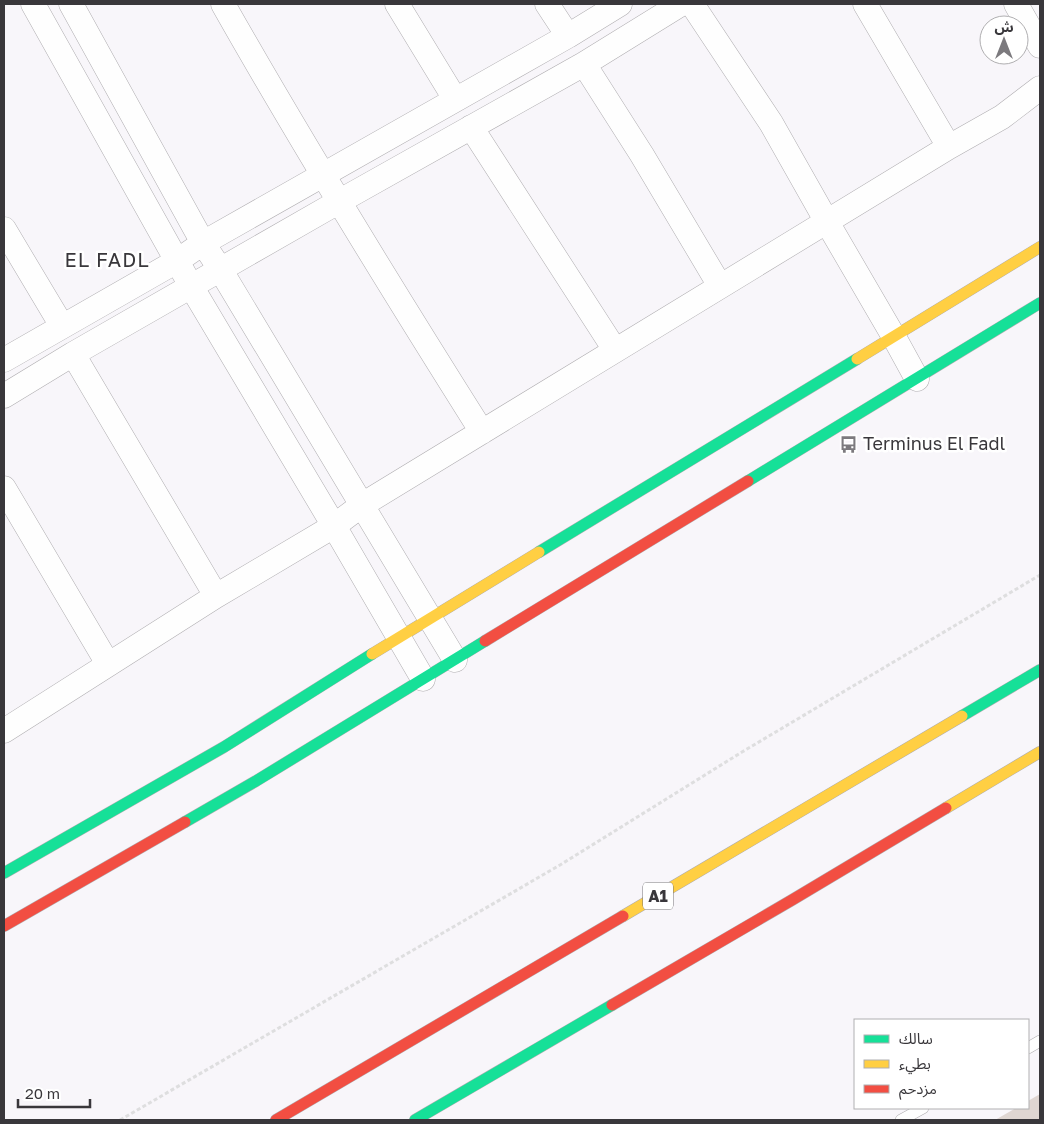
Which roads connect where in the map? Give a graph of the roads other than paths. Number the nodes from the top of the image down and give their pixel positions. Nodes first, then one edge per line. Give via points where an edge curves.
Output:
1 (71, 4) edge
2 (224, 4) edge
3 (397, 4) edge
4 (547, 4) edge
5 (620, 4) edge
6 (681, 4) edge
7 (692, 4) edge
8 (865, 4) edge
9 (1016, 4) edge
10 (41, 7) edge
11 (568, 36) junction
12 (1040, 46) edge
13 (584, 64) junction
14 (1040, 88) edge
15 (455, 99) junction
16 (471, 127) junction
17 (949, 147) junction
18 (323, 175) junction
19 (340, 201) junction
20 (827, 222) junction
21 (4, 229) edge
22 (203, 243) junction
23 (1040, 247) edge
24 (177, 260) junction
25 (220, 269) junction
26 (191, 286) junction
27 (720, 286) junction
28 (1040, 303) edge
29 (62, 326) junction
30 (894, 337) junction
31 (615, 350) junction
32 (73, 354) junction
33 (4, 360) edge
34 (917, 379) junction
35 (4, 396) edge
36 (482, 432) junction
37 (4, 488) edge
38 (362, 505) junction
39 (334, 526) junction
40 (216, 596) junction
41 (430, 618) junction
42 (398, 637) junction
43 (455, 660) junction
44 (108, 664) junction
45 (1040, 670) edge
46 (423, 679) junction
47 (4, 731) edge
48 (1040, 752) edge
49 (4, 874) edge
50 (4, 926) edge
51 (1040, 1041) edge
52 (1029, 1047) edge
53 (921, 1109) edge
54 (276, 1120) edge
55 (415, 1120) edge
56 (901, 1120) edge

1 - 22 street
2 - 18 street
3 - 15 street
4 - 11 street
5 - 11 street
6 - 13 street
7 - 20 street via 771,123
8 - 17 street
9 - 12 street
10 - 24 street
11 - 15 street
13 - 16 street
13 - 27 street
14 - 17 street via 1002,118
15 - 18 street
16 - 19 street
16 - 31 street
17 - 20 street
18 - 19 street
18 - 22 street
19 - 25 street
19 - 36 street
20 - 27 street
20 - 30 street
21 - 29 street
22 - 24 street
22 - 25 street
23 - 30 main road
24 - 26 street
24 - 29 street
25 - 26 street
25 - 38 street
26 - 32 street
26 - 39 street
27 - 31 street
28 - 34 main road
29 - 33 street
30 - 34 street
30 - 41 main road
31 - 36 street
32 - 35 street
32 - 40 street
34 - 43 main road
36 - 38 street
37 - 44 street
38 - 39 street
38 - 41 street
39 - 40 street
39 - 42 street
40 - 44 street
41 - 42 main road
41 - 43 street
42 - 46 street
42 - 49 main road via 224,747
43 - 46 main road
44 - 47 street
45 - 54 main road, A1
46 - 50 main road via 256,781
48 - 55 main road
51 - 52 lane
53 - 56 lane

